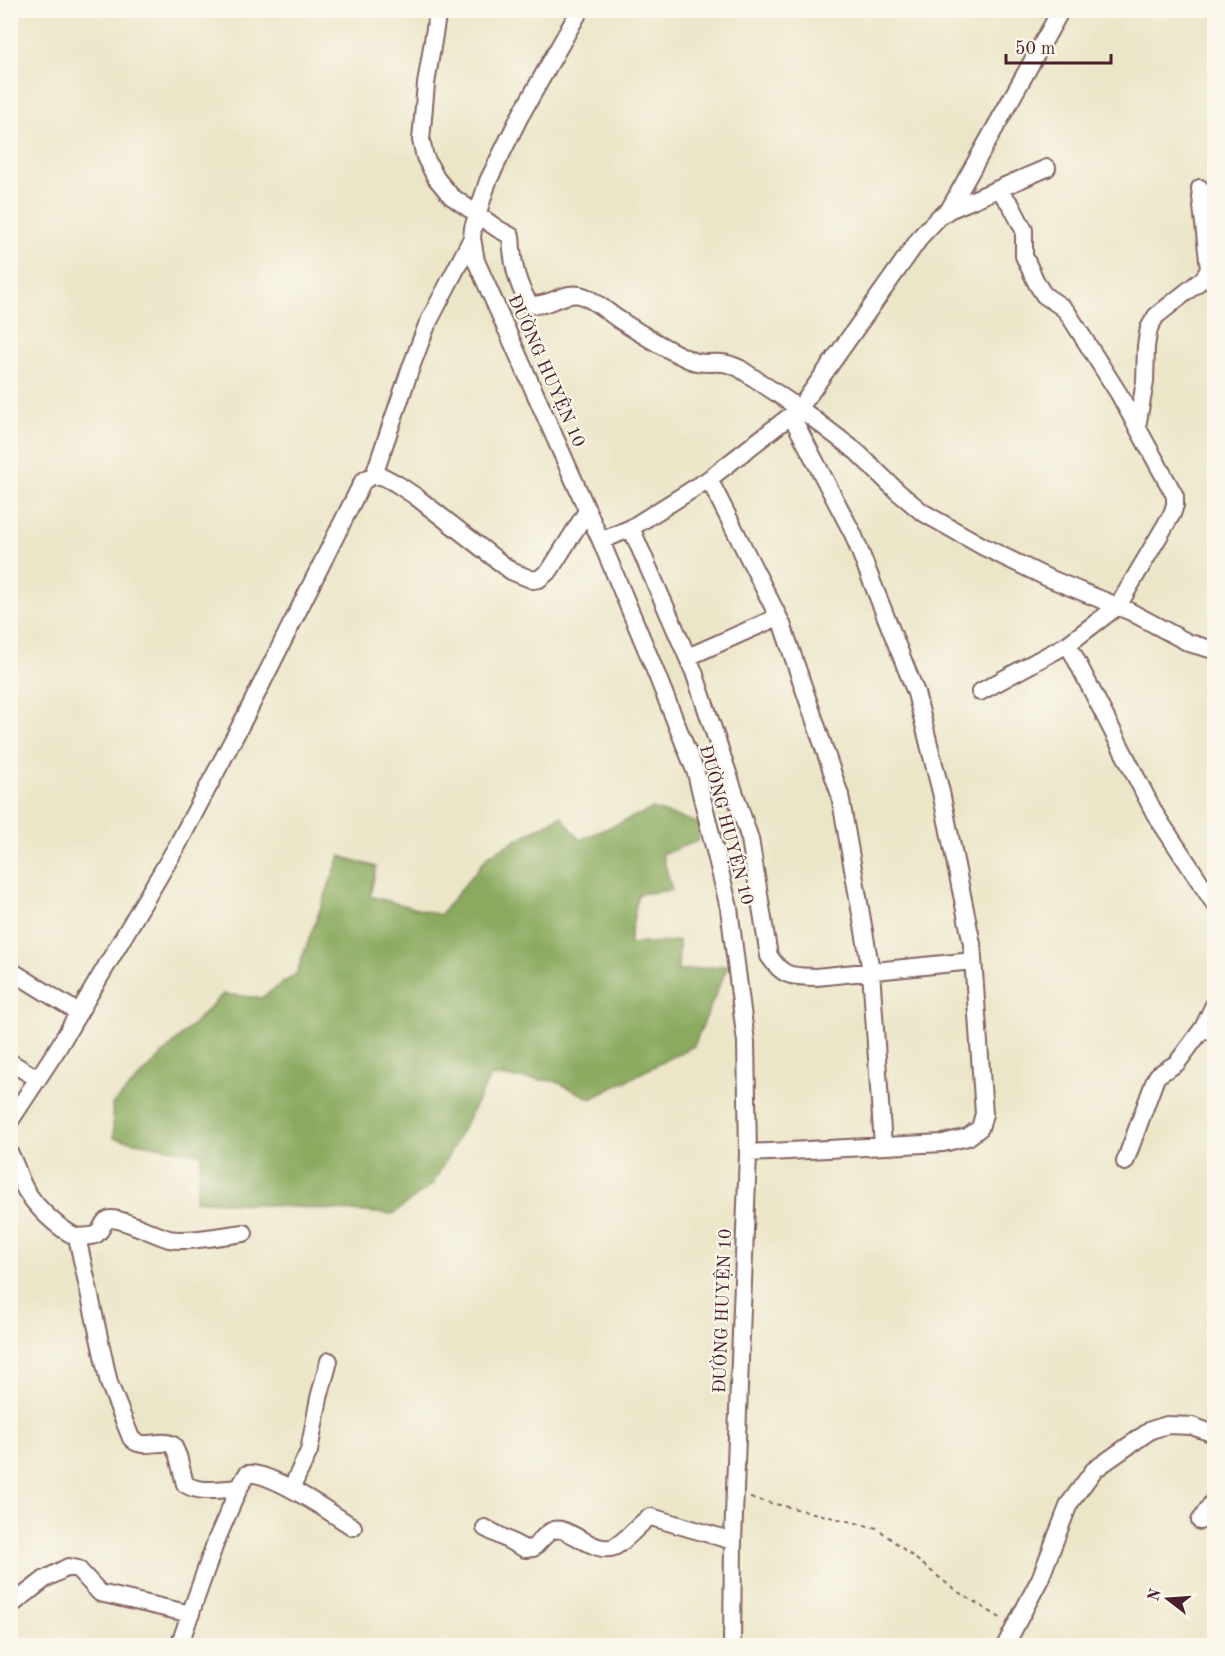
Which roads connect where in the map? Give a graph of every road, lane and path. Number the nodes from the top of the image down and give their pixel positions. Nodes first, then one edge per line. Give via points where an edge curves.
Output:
1 (438, 10) edge
2 (580, 10) edge
3 (1061, 10) edge
4 (1047, 168) dead end
5 (1200, 188) dead end
6 (998, 189) junction
7 (950, 210) junction
8 (477, 214) junction
9 (472, 238) junction
10 (795, 412) junction
11 (1137, 427) junction
12 (374, 475) junction
13 (709, 479) junction
14 (587, 511) junction
15 (631, 528) junction
16 (601, 541) junction
17 (1118, 606) junction
18 (778, 617) junction
19 (1068, 644) junction
20 (1215, 650) edge
21 (688, 657) junction
22 (980, 692) dead end
23 (1209, 884) edge
24 (1215, 903) edge
25 (973, 961) junction
26 (10, 970) edge
27 (871, 971) junction
28 (1215, 1005) edge
29 (79, 1013) junction
30 (1209, 1031) edge
31 (10, 1062) edge
32 (38, 1079) junction
33 (10, 1121) edge
34 (883, 1146) junction
35 (748, 1153) junction
36 (10, 1154) edge
37 (1125, 1162) dead end
38 (244, 1233) dead end
39 (77, 1237) junction
40 (329, 1361) dead end
41 (1215, 1434) edge
42 (239, 1488) junction
43 (291, 1489) junction
44 (736, 1495) junction
45 (1215, 1500) edge
46 (1200, 1521) dead end
47 (353, 1527) dead end
48 (485, 1528) dead end
49 (733, 1541) junction
50 (10, 1606) edge
51 (191, 1614) junction
52 (1015, 1627) junction
53 (179, 1646) edge
54 (732, 1646) edge
55 (1005, 1646) edge

1 - 8 street via 421,140 436,178 451,196
2 - 8 street, ĐƯỜNG HUYỆN 10 via 519,118 488,181
3 - 7 street
4 - 6 street
5 - 11 street via 1209,269 1204,278 1156,316 1149,327
6 - 7 street
6 - 11 street via 1024,230 1024,256 1037,284 1044,295 1067,312
7 - 10 street via 922,235
8 - 9 street, ĐƯỜNG HUYỆN 10
8 - 10 street via 511,236 521,289 530,304 583,295 692,361 739,368
9 - 12 street via 411,366
9 - 14 street, ĐƯỜNG HUYỆN 10 via 476,261
10 - 13 street
10 - 17 street via 857,452 922,512 1046,578
10 - 25 street via 853,534 916,693 941,792
11 - 17 street via 1175,496 1175,505
12 - 14 street via 391,480 511,571 532,580 550,570
12 - 29 street via 358,489 177,846
13 - 15 street
13 - 18 street
14 - 16 street, ĐƯỜNG HUYỆN 10
15 - 16 street
15 - 21 street
16 - 35 street, ĐƯỜNG HUYỆN 10 via 696,773 729,908 746,1042
17 - 19 street
17 - 20 street via 1189,643
18 - 21 street
18 - 27 street via 840,795
19 - 22 street
19 - 23 street via 1155,814
21 - 27 street via 750,839 770,956 777,967 791,976
23 - 24 street
25 - 27 street
25 - 34 street via 984,1114 980,1128 968,1137 943,1143
26 - 29 street
27 - 34 street
28 - 30 street
29 - 32 street
30 - 37 street via 1177,1063 1158,1075
31 - 32 street
32 - 33 street
34 - 35 street
35 - 44 street, ĐƯỜNG HUYỆN 10
36 - 39 street via 25,1189 47,1216
38 - 39 street via 171,1239 109,1219 96,1235
39 - 42 street via 109,1383 131,1438 140,1444 173,1445 185,1484 192,1489
40 - 43 street via 309,1451
41 - 52 street via 1192,1426 1167,1425 1151,1430 1094,1470 1070,1504
42 - 43 street via 250,1473
42 - 51 street
43 - 47 street
44 - 49 street, ĐƯỜNG HUYỆN 10
44 - 52 path via 877,1528 955,1590
45 - 46 street
48 - 49 street via 525,1549 533,1548 558,1529 606,1549 615,1547 651,1517
49 - 54 street, ĐƯỜNG HUYỆN 10
50 - 51 street via 68,1567 78,1569 100,1593
51 - 53 street
52 - 55 street

